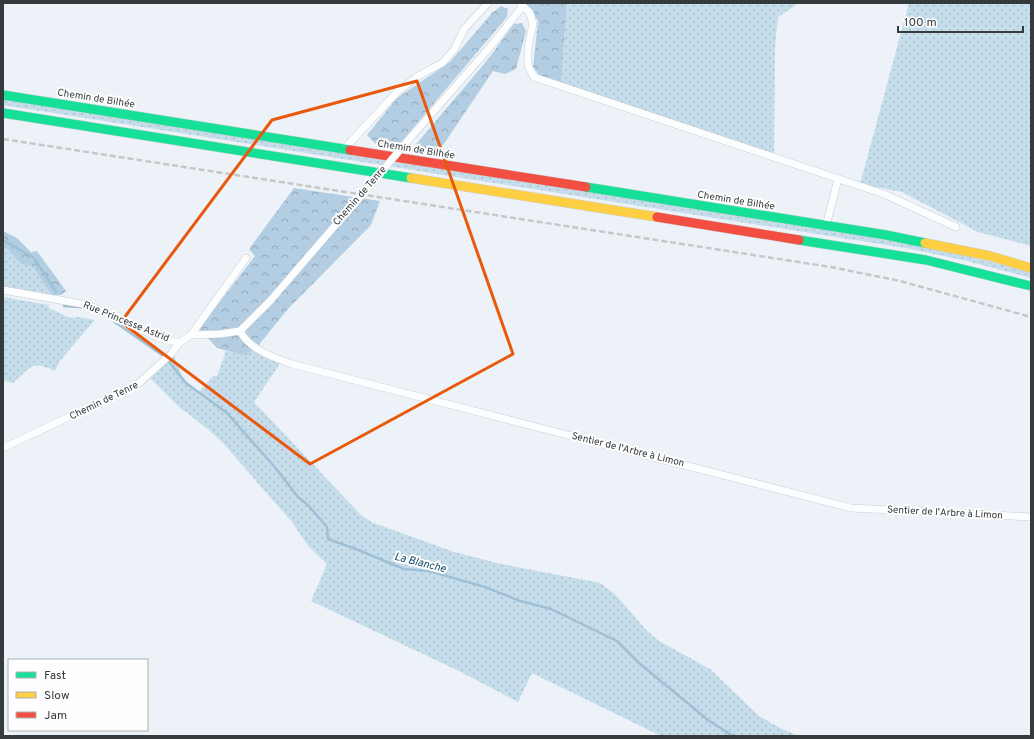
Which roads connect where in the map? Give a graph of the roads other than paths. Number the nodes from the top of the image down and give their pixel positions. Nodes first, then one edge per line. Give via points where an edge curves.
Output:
1 (488, 3) edge
2 (521, 5) edge
3 (3, 95) edge
4 (3, 113) edge
5 (344, 150) junction
6 (838, 179) junction
7 (826, 226) junction
8 (956, 227) dead end
9 (246, 258) dead end
10 (1031, 268) edge
11 (1031, 286) edge
12 (3, 290) edge
13 (240, 331) junction
14 (191, 335) junction
15 (178, 343) junction
16 (3, 448) edge
17 (1031, 517) edge

1 - 5 street via 464,29 454,50 442,64 418,76 397,92
2 - 6 street via 530,13 533,24 528,47 528,66 534,77
2 - 13 street, Chemin de Tenre, bridge via 490,47 270,301
3 - 5 main road, Chemin de Bilhée
4 - 11 main road via 918,258
5 - 7 main road, Chemin de Bilhée
6 - 7 street
6 - 8 street via 884,194
7 - 10 main road, Chemin de Bilhée via 929,243
9 - 14 street, Chemin de Tenre
12 - 15 street, Rue Princesse Astrid via 88,305 157,337
13 - 14 street, Chemin de Tenre
13 - 17 street, Sentier de l'Arbre à Limon via 251,345 292,364 851,508
14 - 15 street, Chemin de Tenre
15 - 16 street, Chemin de Tenre via 171,354 138,384

